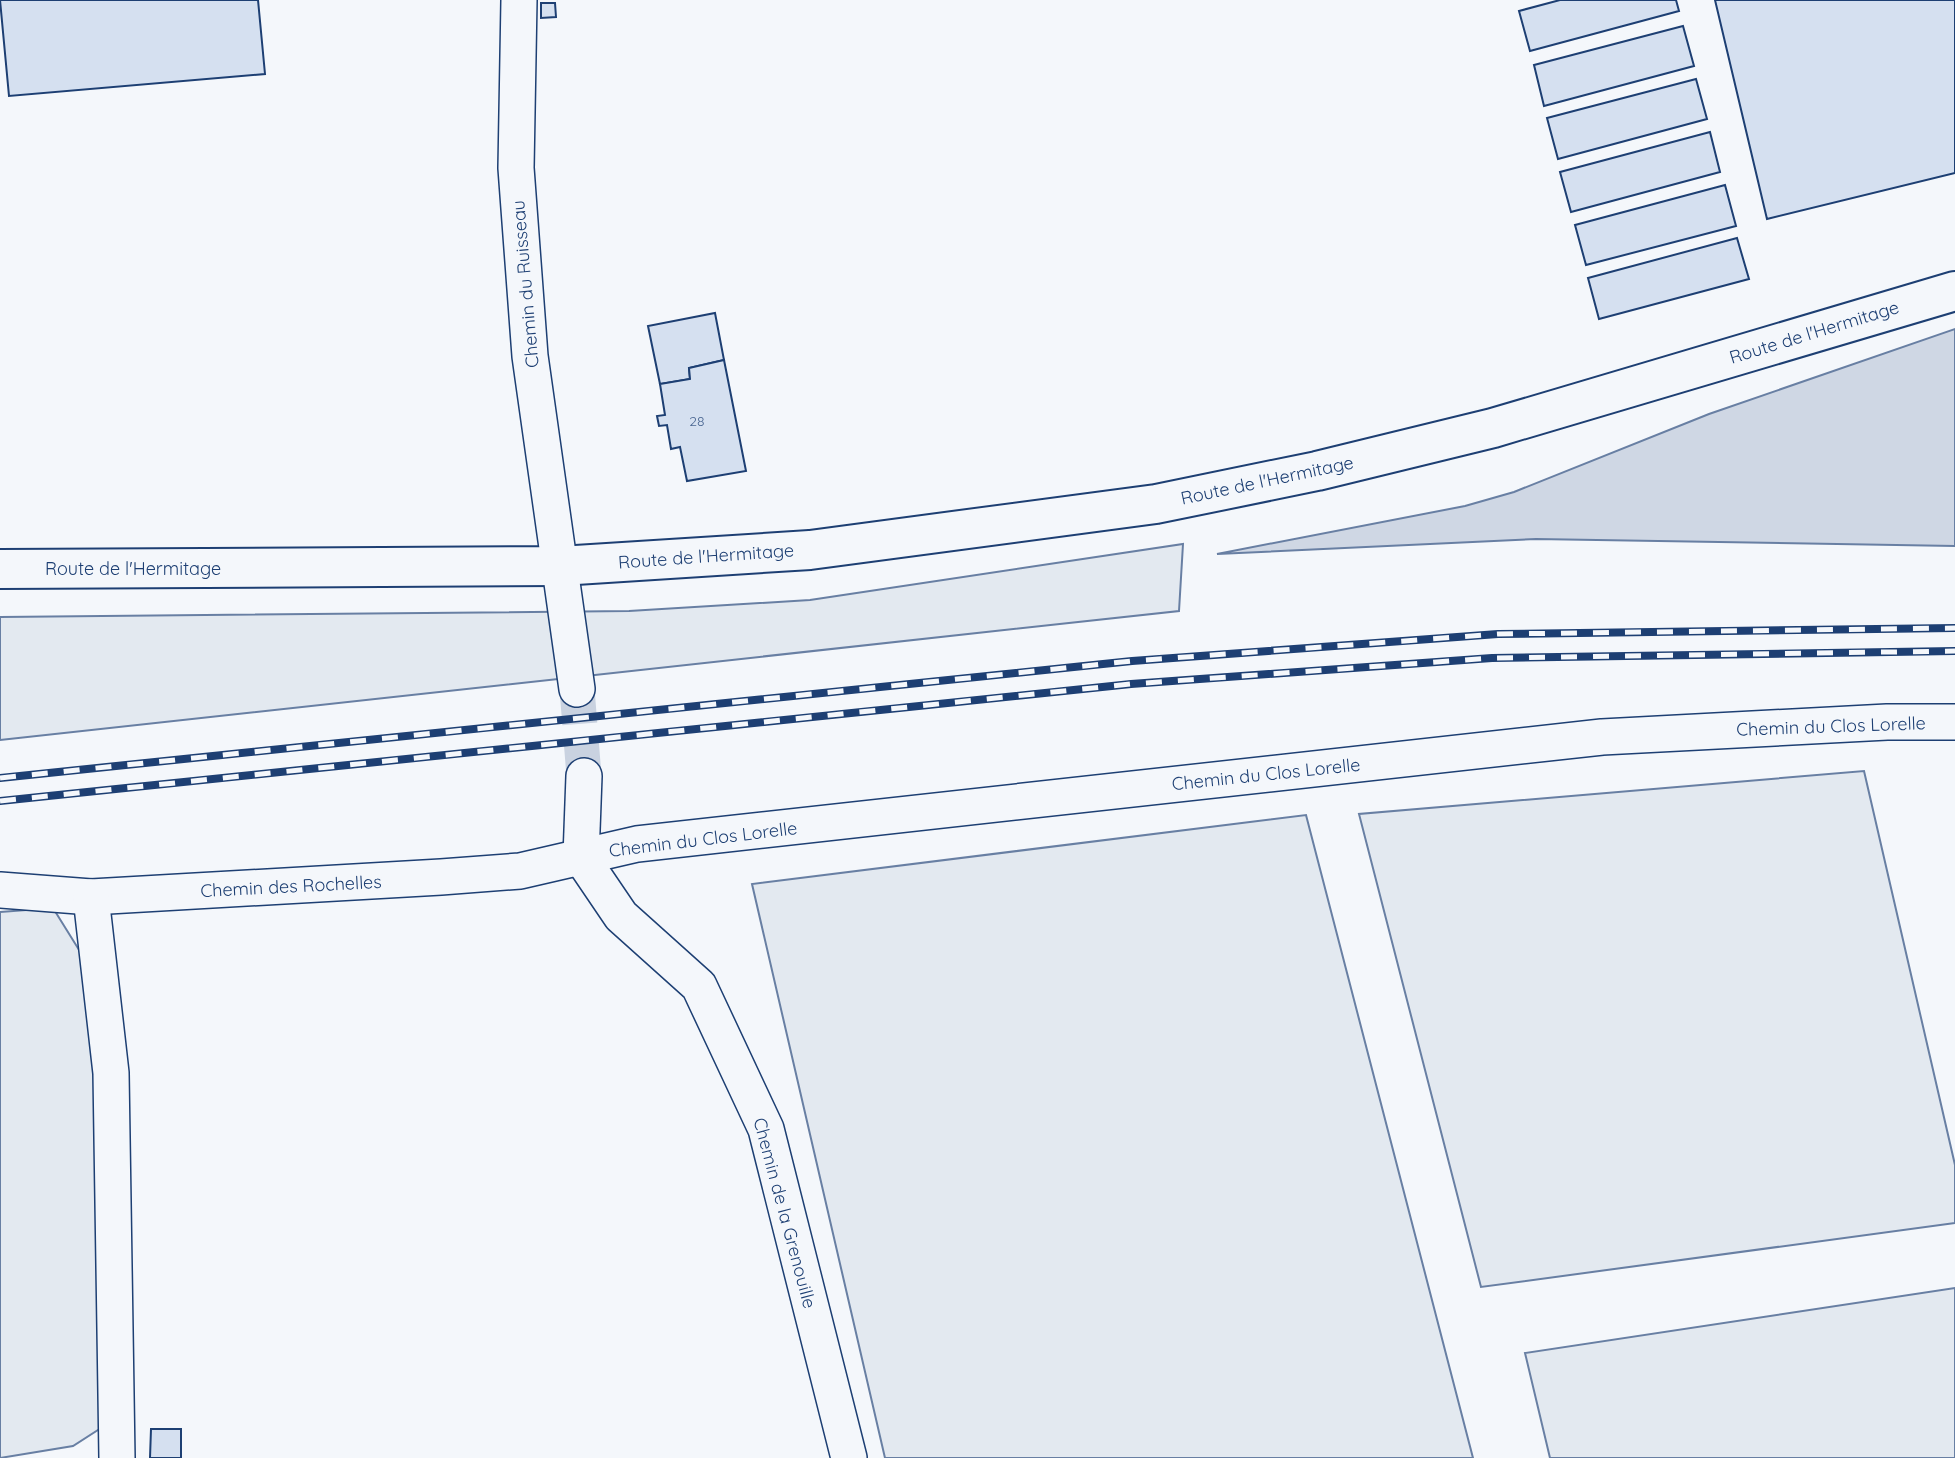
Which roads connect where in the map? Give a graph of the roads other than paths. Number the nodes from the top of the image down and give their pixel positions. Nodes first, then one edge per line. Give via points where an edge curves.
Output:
1 (519, 0) edge
2 (1955, 291) edge
3 (559, 566) junction
4 (0, 569) edge
5 (577, 688) tunnel mouth
6 (1955, 722) edge
7 (584, 776) tunnel mouth
8 (581, 857) junction
9 (0, 891) edge
10 (91, 897) junction
11 (117, 1458) edge
12 (849, 1458) edge

1 - 3 street, Chemin du Ruisseau via 517,181 530,356
2 - 3 street, Route de l'Hermitage via 1493,428 1156,504 810,550
3 - 4 street, Route de l'Hermitage
3 - 5 street
6 - 8 street, Chemin du Clos Lorelle via 1602,737 637,844
7 - 8 street
8 - 10 street, Chemin des Rochelles via 520,871
8 - 12 street, Chemin de la Grenouille via 621,916 699,986 766,1129
9 - 10 street, Chemin des Rochelles
10 - 11 street via 111,1073

